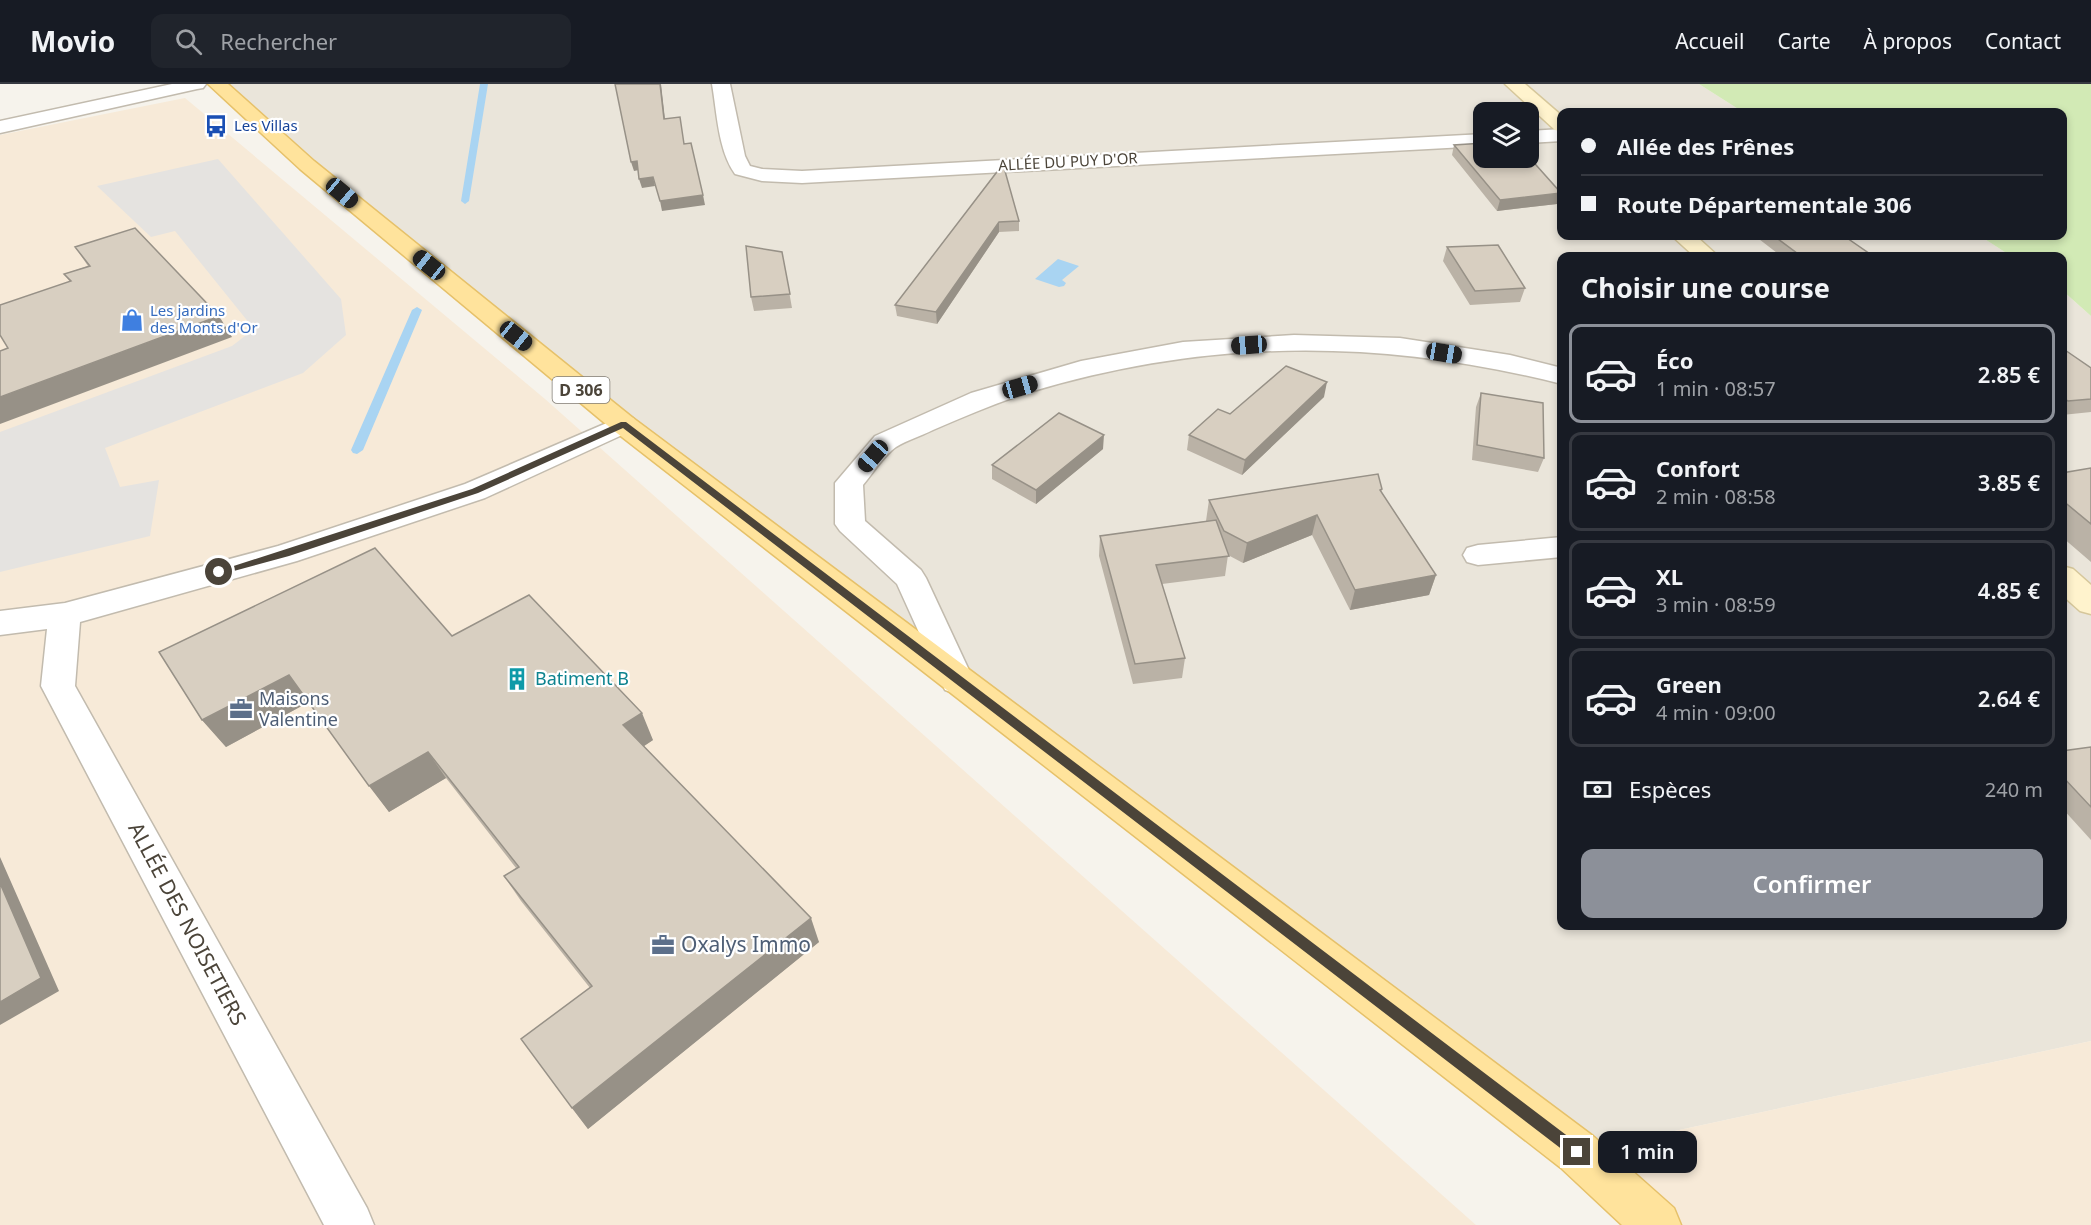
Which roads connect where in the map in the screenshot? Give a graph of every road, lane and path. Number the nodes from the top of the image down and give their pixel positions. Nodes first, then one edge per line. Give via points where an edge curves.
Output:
1 (197, 84) edge
2 (217, 84) edge
3 (721, 84) edge
4 (1514, 84) edge
5 (1557, 122) edge
6 (0, 127) edge
7 (1557, 135) edge
8 (1539, 136) edge
9 (1473, 141) edge
10 (1688, 240) edge
11 (1702, 252) edge
12 (1557, 375) edge
13 (624, 424) junction
14 (1557, 547) edge
15 (1478, 555) dead end
16 (2067, 581) edge
17 (2091, 603) edge
18 (65, 615) junction
19 (0, 623) edge
20 (957, 681) junction
21 (350, 1225) edge
22 (1657, 1225) edge

1 - 6 street
2 - 13 main road, D 306 via 307,165
3 - 9 street, ALLÉE DU PUY D'OR via 735,156 742,170 762,175 802,177
4 - 5 main road
7 - 8 street
10 - 11 main road
12 - 20 street via 1510,363 1400,346 1294,342 1183,350 1081,369 980,399 885,442 849,483 850,524 910,578
13 - 18 street via 475,491 286,554
13 - 20 main road, D 306
14 - 15 street
16 - 17 main road
18 - 19 street
18 - 21 street, ALLÉE DES NOISETIERS via 58,686
20 - 22 main road, D 306 via 1577,1152

